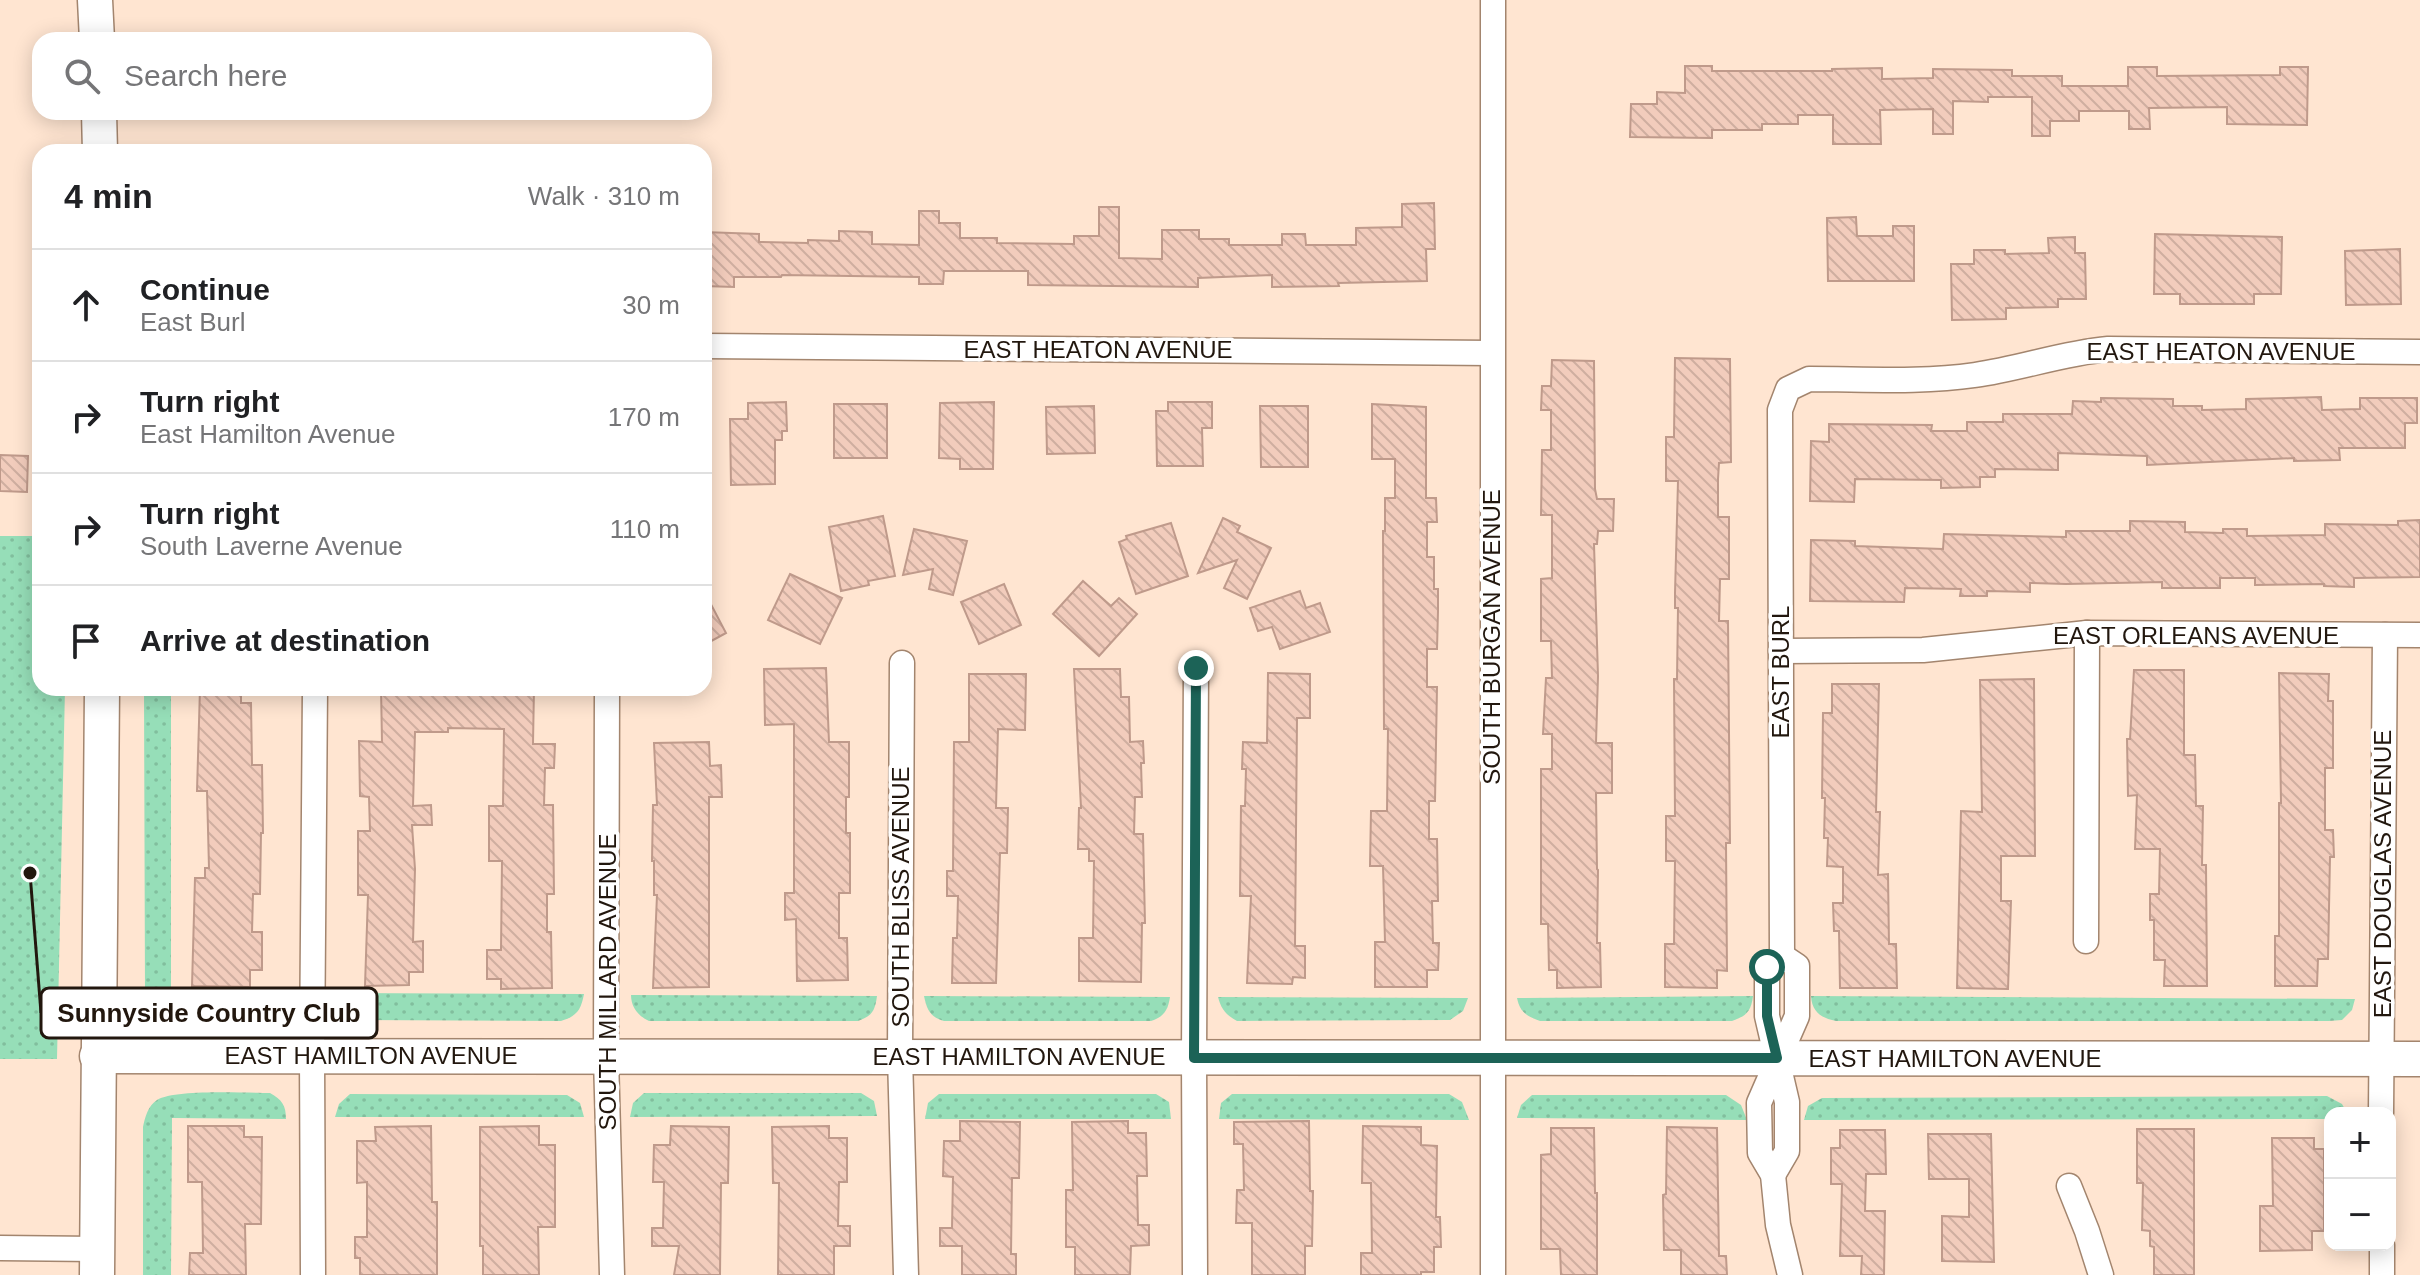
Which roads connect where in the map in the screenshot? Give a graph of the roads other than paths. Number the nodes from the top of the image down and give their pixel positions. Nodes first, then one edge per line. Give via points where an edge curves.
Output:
1 (95, 0) edge
2 (1493, 0) edge
3 (97, 32) edge
4 (99, 120) edge
5 (100, 144) edge
6 (712, 346) edge
7 (2420, 352) edge
8 (1491, 353) junction
9 (1788, 389) joint
10 (2087, 633) junction
11 (2385, 635) junction
12 (2420, 635) edge
13 (1781, 651) junction
14 (902, 663) dead end
15 (1196, 668) dead end
16 (102, 696) edge
17 (315, 696) edge
18 (607, 696) edge
19 (2086, 941) dead end
20 (97, 1056) junction
21 (312, 1056) junction
22 (900, 1056) junction
23 (1493, 1057) junction
24 (606, 1058) junction
25 (1194, 1058) junction
26 (1777, 1058) junction
27 (2420, 1059) edge
28 (2381, 1060) junction
29 (2381, 1107) edge
30 (2069, 1186) dead end
31 (0, 1248) edge
32 (2382, 1251) edge
33 (97, 1262) edge
34 (313, 1275) edge
35 (612, 1275) edge
36 (906, 1275) edge
37 (1195, 1275) edge
38 (1493, 1275) edge
39 (1790, 1275) edge
40 (2101, 1275) edge
41 (2382, 1275) edge

1 - 3 street
2 - 8 street, SOUTH BURGAN AVENUE
4 - 5 street
6 - 8 street, EAST HEATON AVENUE
7 - 9 street, EAST HEATON AVENUE via 2108,349 1966,376 1809,379
8 - 23 street, SOUTH BURGAN AVENUE
9 - 13 street, EAST BURL via 1780,410
10 - 11 street, EAST ORLEANS AVENUE
10 - 13 street, EAST ORLEANS AVENUE via 1947,648
10 - 19 street
11 - 12 street, EAST ORLEANS AVENUE
11 - 28 street, EAST DOUGLAS AVENUE
13 - 26 street, EAST BURL via 1782,956 1767,967 1767,1016
14 - 22 street, SOUTH BLISS AVENUE
15 - 25 street
16 - 20 street
17 - 21 street
18 - 24 street, SOUTH MILLARD AVENUE
20 - 21 street, EAST HAMILTON AVENUE
20 - 33 street
21 - 24 street, EAST HAMILTON AVENUE
21 - 34 street
22 - 24 street, EAST HAMILTON AVENUE
22 - 25 street, EAST HAMILTON AVENUE
22 - 36 street, SOUTH BLISS AVENUE
23 - 25 street, EAST HAMILTON AVENUE
23 - 26 street, EAST HAMILTON AVENUE
23 - 38 street, SOUTH BURGAN AVENUE
24 - 35 street, SOUTH MILLARD AVENUE
25 - 37 street
26 - 28 street, EAST HAMILTON AVENUE
26 - 39 street via 1759,1103 1760,1153 1773,1175
27 - 28 street, EAST HAMILTON AVENUE
28 - 29 street, EAST DOUGLAS AVENUE
30 - 40 street
31 - 33 street
32 - 41 street

